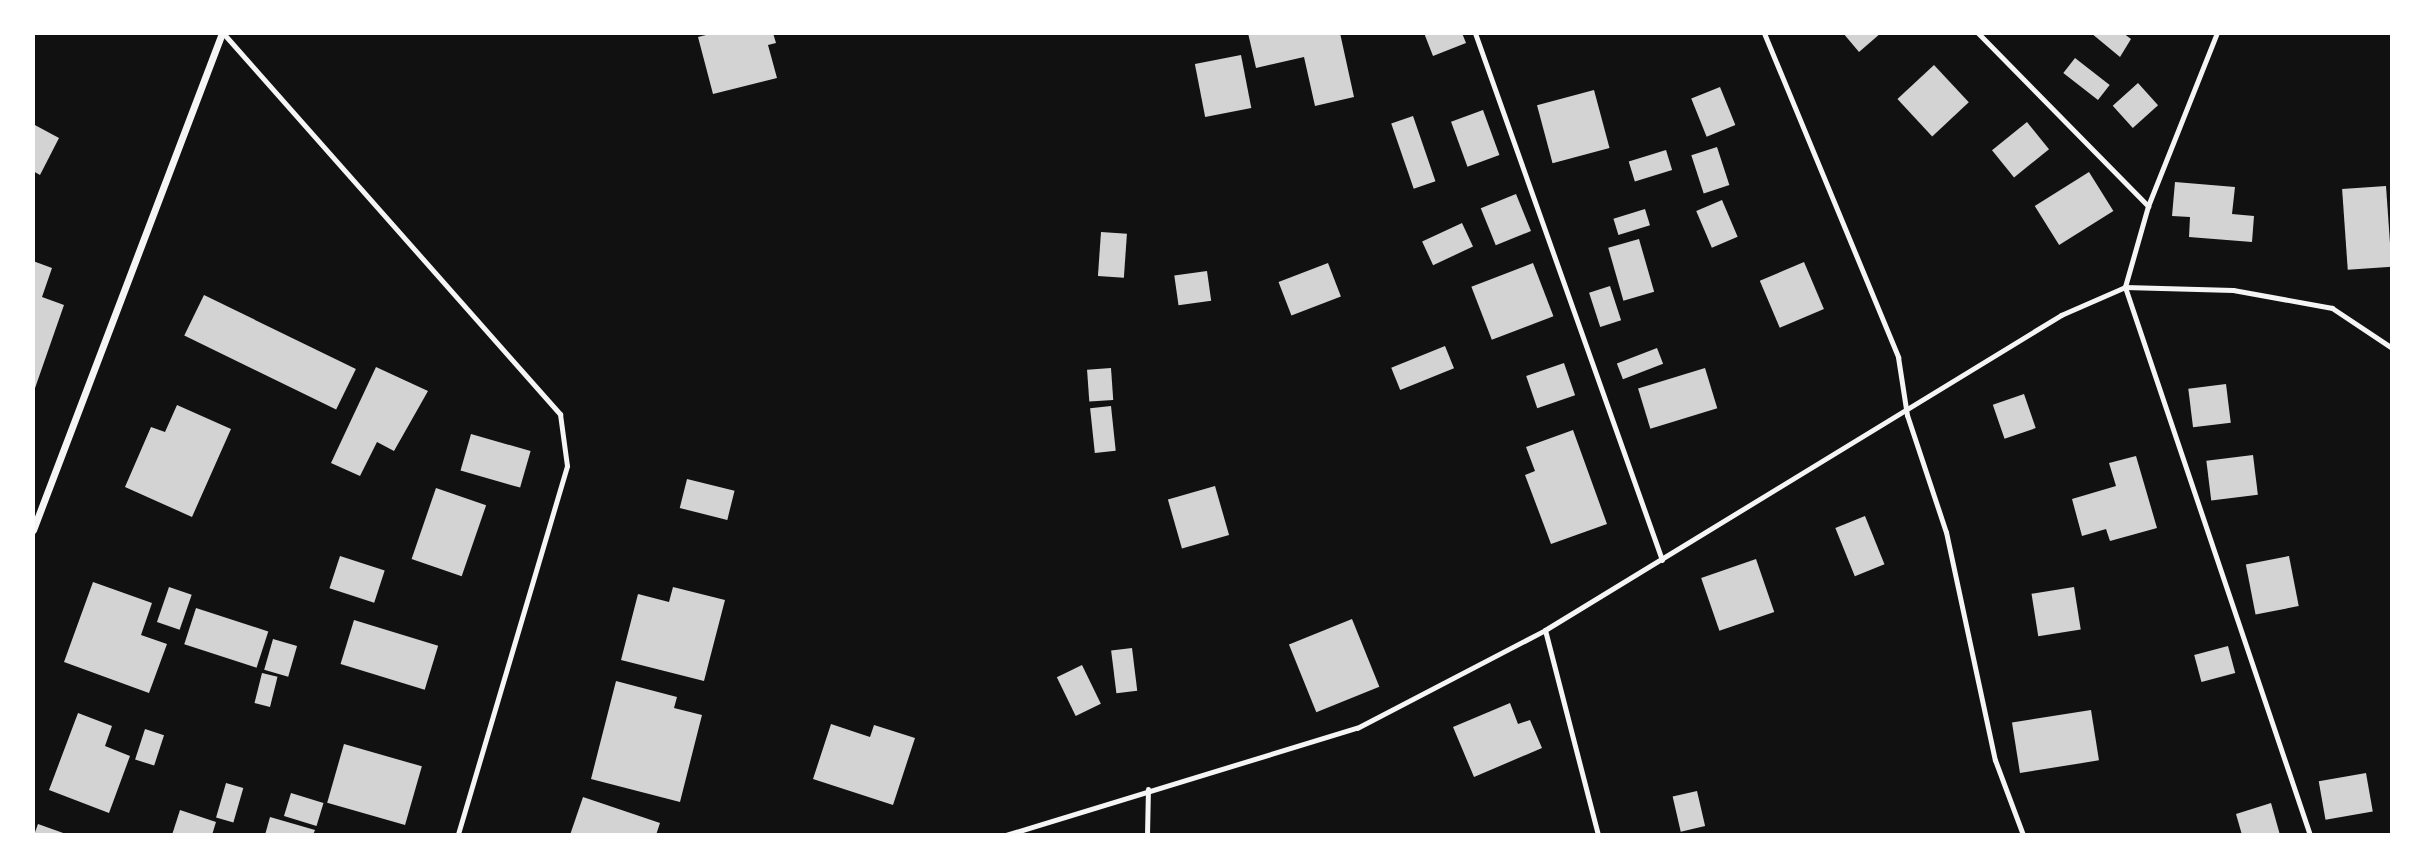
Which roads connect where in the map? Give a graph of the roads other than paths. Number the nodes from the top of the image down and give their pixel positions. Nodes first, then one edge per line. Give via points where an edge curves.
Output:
1 (1475, 33) edge
2 (1764, 33) edge
3 (1978, 33) edge
4 (2217, 33) edge
5 (223, 34) edge
6 (2148, 206) junction
7 (2125, 287) junction
8 (2392, 348) edge
9 (1907, 415) junction
10 (33, 530) edge
11 (1662, 560) junction
12 (1545, 630) junction
13 (1148, 789) junction
14 (458, 835) edge
15 (1006, 835) edge
16 (1147, 835) edge
17 (1598, 835) edge
18 (2023, 835) edge
19 (2310, 835) edge

1 - 11 lane
2 - 9 lane via 1898,357
3 - 6 lane
4 - 6 lane
5 - 10 street
5 - 14 lane via 560,414 567,466
6 - 7 lane
7 - 8 lane via 2233,290 2332,308
7 - 9 lane via 2062,315
7 - 19 lane
9 - 11 lane
9 - 18 lane via 1946,531 1995,760
11 - 12 lane
12 - 13 lane via 1357,728
12 - 17 lane
13 - 15 lane
13 - 16 lane

